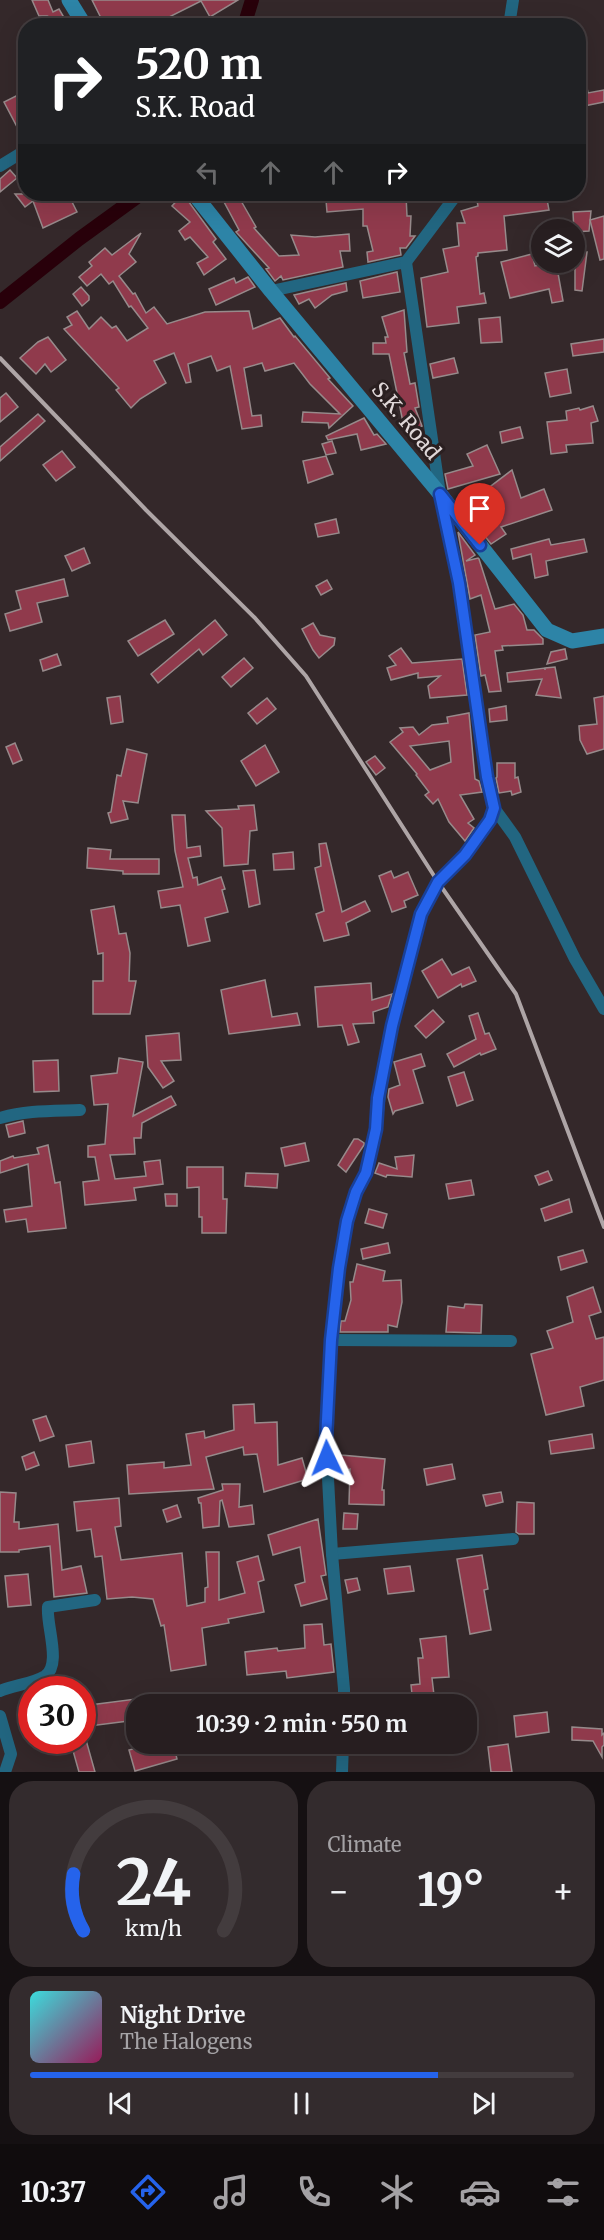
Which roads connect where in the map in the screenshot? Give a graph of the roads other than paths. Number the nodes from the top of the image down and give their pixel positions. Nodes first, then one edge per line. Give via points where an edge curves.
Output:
1 (69, 0) edge
2 (513, 0) edge
3 (80, 18) edge
4 (510, 18) edge
5 (18, 155) edge
6 (0, 166) edge
7 (200, 201) edge
8 (453, 201) edge
9 (406, 262) junction
10 (271, 291) junction
11 (440, 494) junction
12 (604, 636) edge
13 (494, 808) junction
14 (604, 1009) edge
15 (80, 1110) dead end
16 (0, 1118) edge
17 (331, 1340) junction
18 (511, 1341) dead end
19 (513, 1539) dead end
20 (332, 1554) junction
21 (95, 1600) dead end
22 (0, 1691) edge
23 (344, 1694) edge
24 (0, 1716) edge
25 (343, 1754) edge
26 (5, 1772) edge
27 (342, 1772) edge

1 - 3 main road
2 - 4 street
5 - 6 street
7 - 10 main road, S.K. Road
8 - 9 street
9 - 10 street
9 - 11 street
10 - 11 main road, S.K. Road
11 - 12 main road, S.K. Road via 547,630 572,641
11 - 13 street via 459,583
13 - 14 street via 515,837
13 - 17 street via 465,855 438,882 421,914 392,1026 366,1173 347,1221
15 - 16 street via 39,1111
17 - 18 street
17 - 20 street via 326,1440
19 - 20 street
20 - 23 street
21 - 22 street via 48,1607 54,1660 51,1670 45,1676
24 - 26 street via 11,1754
25 - 27 street

